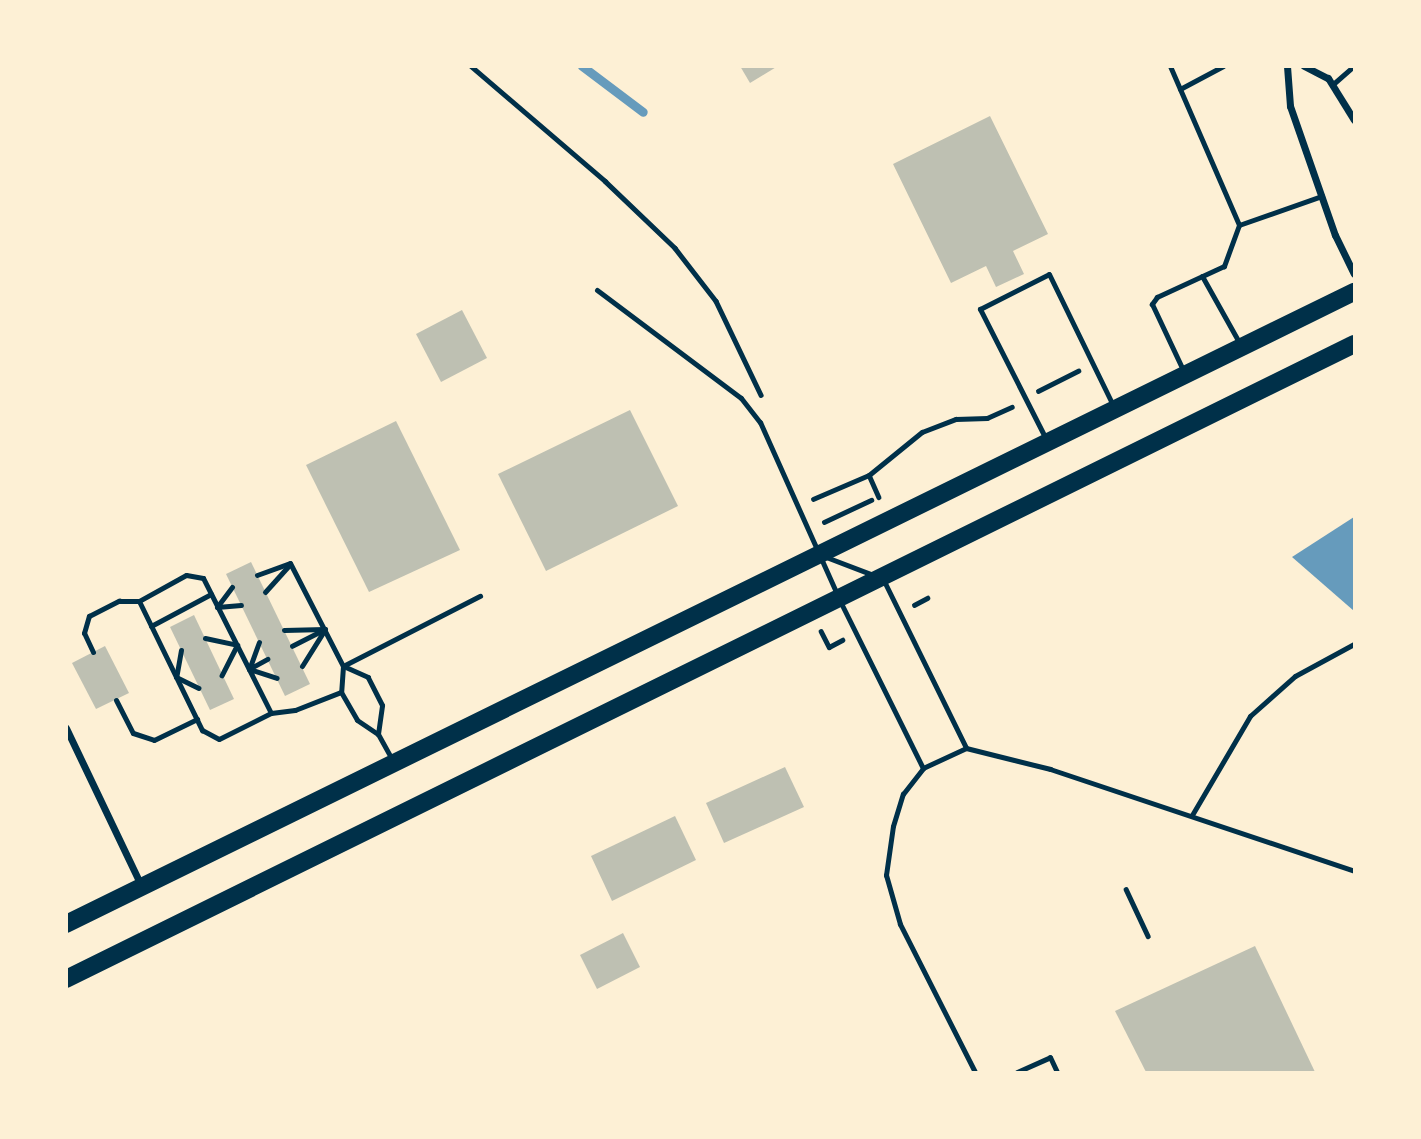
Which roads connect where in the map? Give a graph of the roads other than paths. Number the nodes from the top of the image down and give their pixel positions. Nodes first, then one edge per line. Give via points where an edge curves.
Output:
1 (1170, 66) edge
2 (1223, 66) edge
3 (1287, 66) edge
4 (1304, 66) edge
5 (1354, 66) edge
6 (1332, 85) junction
7 (1180, 89) junction
8 (1354, 120) edge
9 (1322, 197) junction
10 (1238, 225) junction
11 (1354, 274) edge
12 (1202, 276) junction
13 (597, 290) dead end
14 (1354, 292) edge
15 (1354, 344) edge
16 (1242, 347) junction
17 (1186, 377) junction
18 (1116, 411) junction
19 (1048, 444) junction
20 (822, 555) junction
21 (290, 563) junction
22 (257, 575) dead end
23 (882, 578) junction
24 (232, 587) dead end
25 (265, 592) dead end
26 (211, 594) junction
27 (480, 596) dead end
28 (839, 598) junction
29 (139, 601) junction
30 (241, 606) dead end
31 (217, 607) junction
32 (151, 626) junction
33 (325, 629) junction
34 (284, 630) dead end
35 (205, 638) dead end
36 (258, 642) dead end
37 (1354, 644) edge
38 (237, 645) junction
39 (292, 646) dead end
40 (181, 650) dead end
41 (93, 652) dead end
42 (267, 659) dead end
43 (302, 666) dead end
44 (343, 666) junction
45 (249, 669) junction
46 (222, 675) dead end
47 (176, 677) junction
48 (276, 678) dead end
49 (199, 688) dead end
50 (341, 692) junction
51 (116, 699) dead end
52 (271, 713) junction
53 (197, 719) junction
54 (66, 728) edge
55 (378, 734) junction
56 (966, 748) junction
57 (395, 763) junction
58 (923, 768) junction
59 (1192, 815) junction
60 (1354, 871) edge
61 (143, 888) junction
62 (66, 924) edge
63 (66, 978) edge
64 (975, 1073) edge
65 (1017, 1073) edge
66 (1058, 1073) edge

1 - 7 lane
2 - 7 lane
3 - 9 street via 1290,106
4 - 6 street
5 - 6 lane
6 - 8 street
7 - 10 lane
9 - 10 lane
9 - 11 street
10 - 12 lane via 1224,266
12 - 16 lane
12 - 17 lane via 1152,304
13 - 20 lane via 741,398 760,422
14 - 16 main road
15 - 23 main road
16 - 17 main road
17 - 18 main road
18 - 19 main road
18 - 19 lane via 1049,274 980,309
19 - 20 main road
20 - 23 lane
20 - 28 lane
20 - 57 main road
21 - 22 lane
21 - 25 lane
21 - 33 lane
23 - 28 main road
23 - 56 lane
24 - 31 lane
26 - 29 lane via 203,578 186,575
26 - 31 lane
26 - 32 lane
27 - 44 lane
28 - 58 lane
28 - 63 main road
29 - 32 lane
29 - 41 lane via 119,601 89,616 84,633
30 - 31 lane
31 - 38 lane
32 - 47 lane
33 - 34 lane
33 - 39 lane
33 - 43 lane
33 - 44 lane
35 - 38 lane
36 - 45 lane
37 - 59 lane via 1295,676 1250,716
38 - 45 lane
38 - 46 lane
40 - 47 lane
42 - 45 lane
44 - 50 lane
44 - 55 lane via 368,677 382,705
45 - 48 lane
45 - 52 lane
47 - 49 lane
47 - 53 lane
50 - 52 lane
50 - 55 lane via 357,720
51 - 53 lane via 133,733 154,740
52 - 53 lane via 219,739 202,730
54 - 61 street
55 - 57 lane
56 - 58 lane
56 - 59 lane via 1050,769
57 - 61 main road
58 - 64 lane via 903,794 886,875 900,924
59 - 60 lane
61 - 62 main road
65 - 66 lane via 1050,1057

